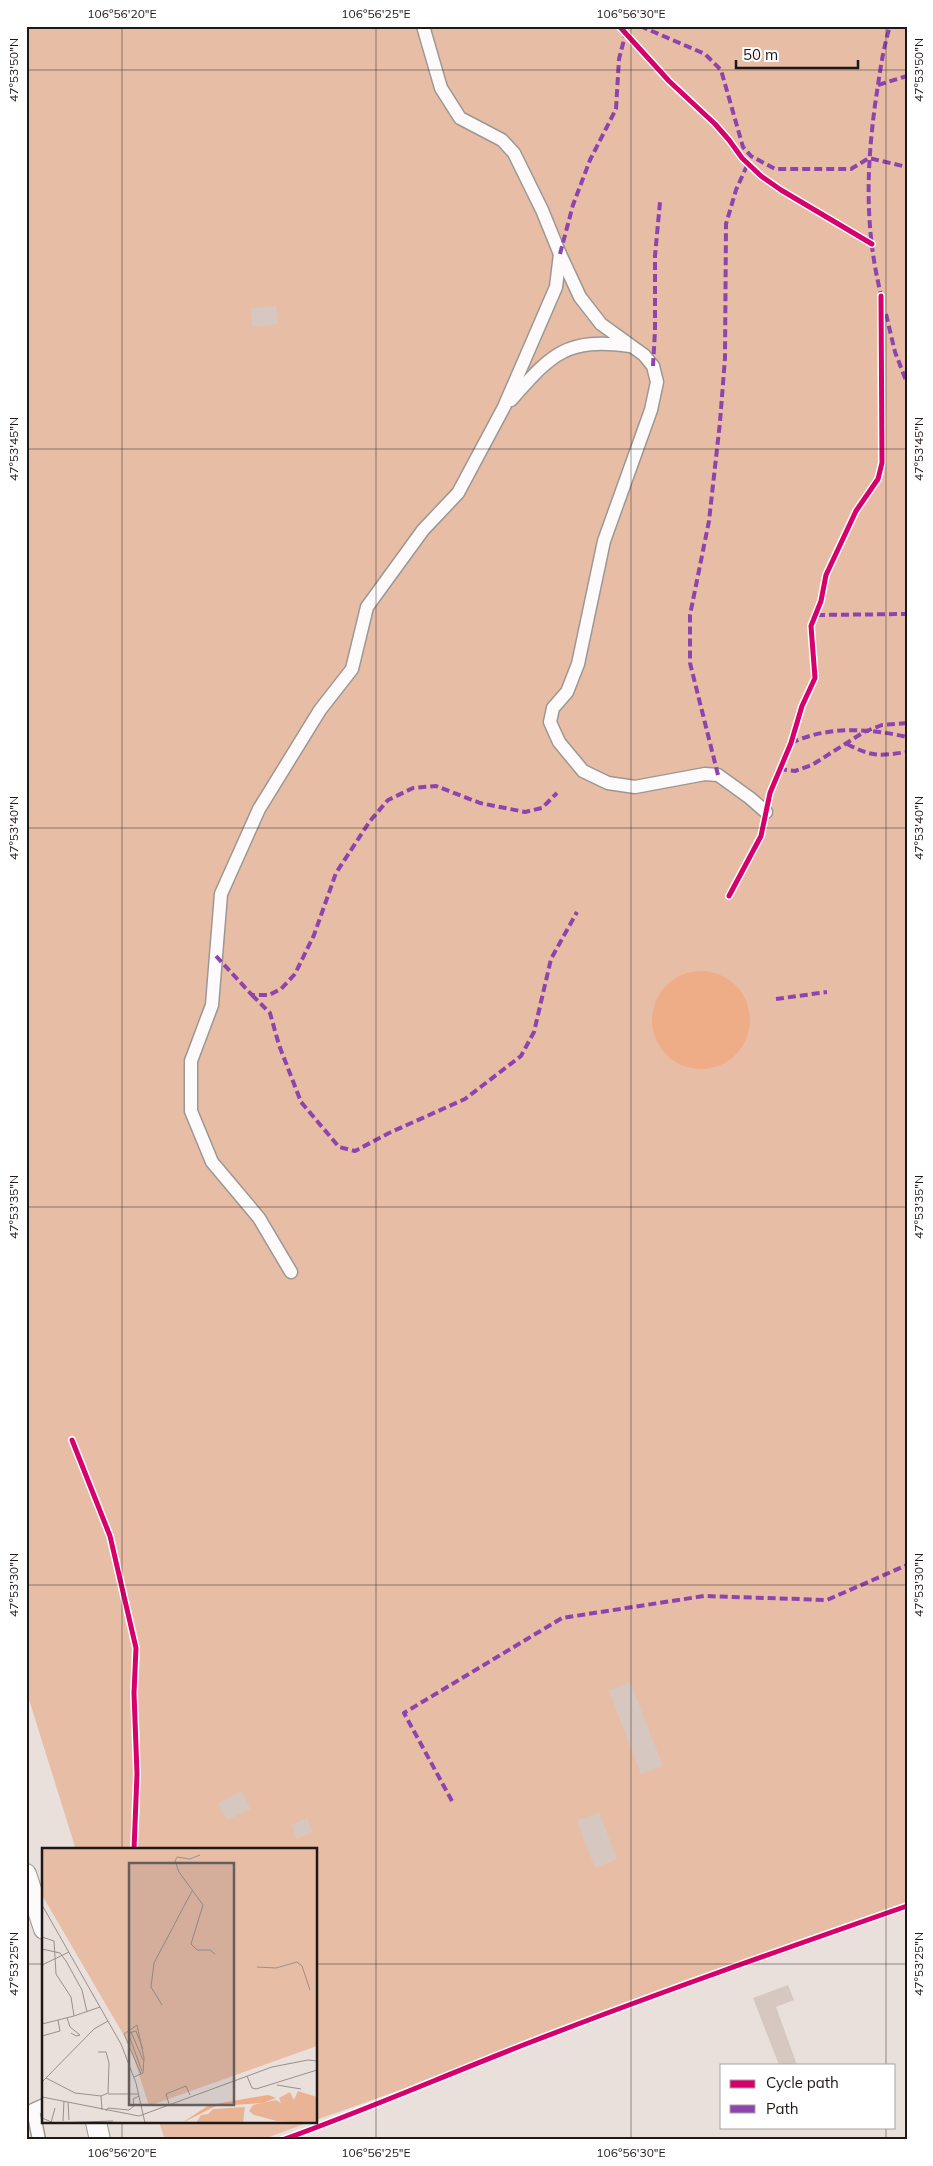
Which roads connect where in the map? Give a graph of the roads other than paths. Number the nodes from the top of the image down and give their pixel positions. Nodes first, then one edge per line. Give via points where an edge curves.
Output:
1 (423, 26) edge
2 (560, 254) junction
3 (630, 346) junction
4 (504, 407) junction
5 (766, 812) dead end
6 (291, 1272) dead end
7 (26, 1874) edge
8 (42, 1923) edge
9 (34, 2110) edge
10 (96, 2124) edge
11 (39, 2140) edge
12 (100, 2140) edge

1 - 2 street via 441,88 460,118 502,140 514,152
2 - 3 street via 586,304 601,324
2 - 4 street via 556,287
3 - 4 street via 589,344 563,351 544,363
3 - 5 street via 644,355 657,382 651,410 604,541 578,664 567,692 553,708 550,722 559,742 583,771 608,783 635,787 705,774 718,775
4 - 6 street via 458,493 423,530 367,608 352,669 320,710 259,809 221,894 212,1005 191,1061 191,1111 212,1162 258,1218
7 - 8 main road
9 - 11 street
10 - 12 main road

